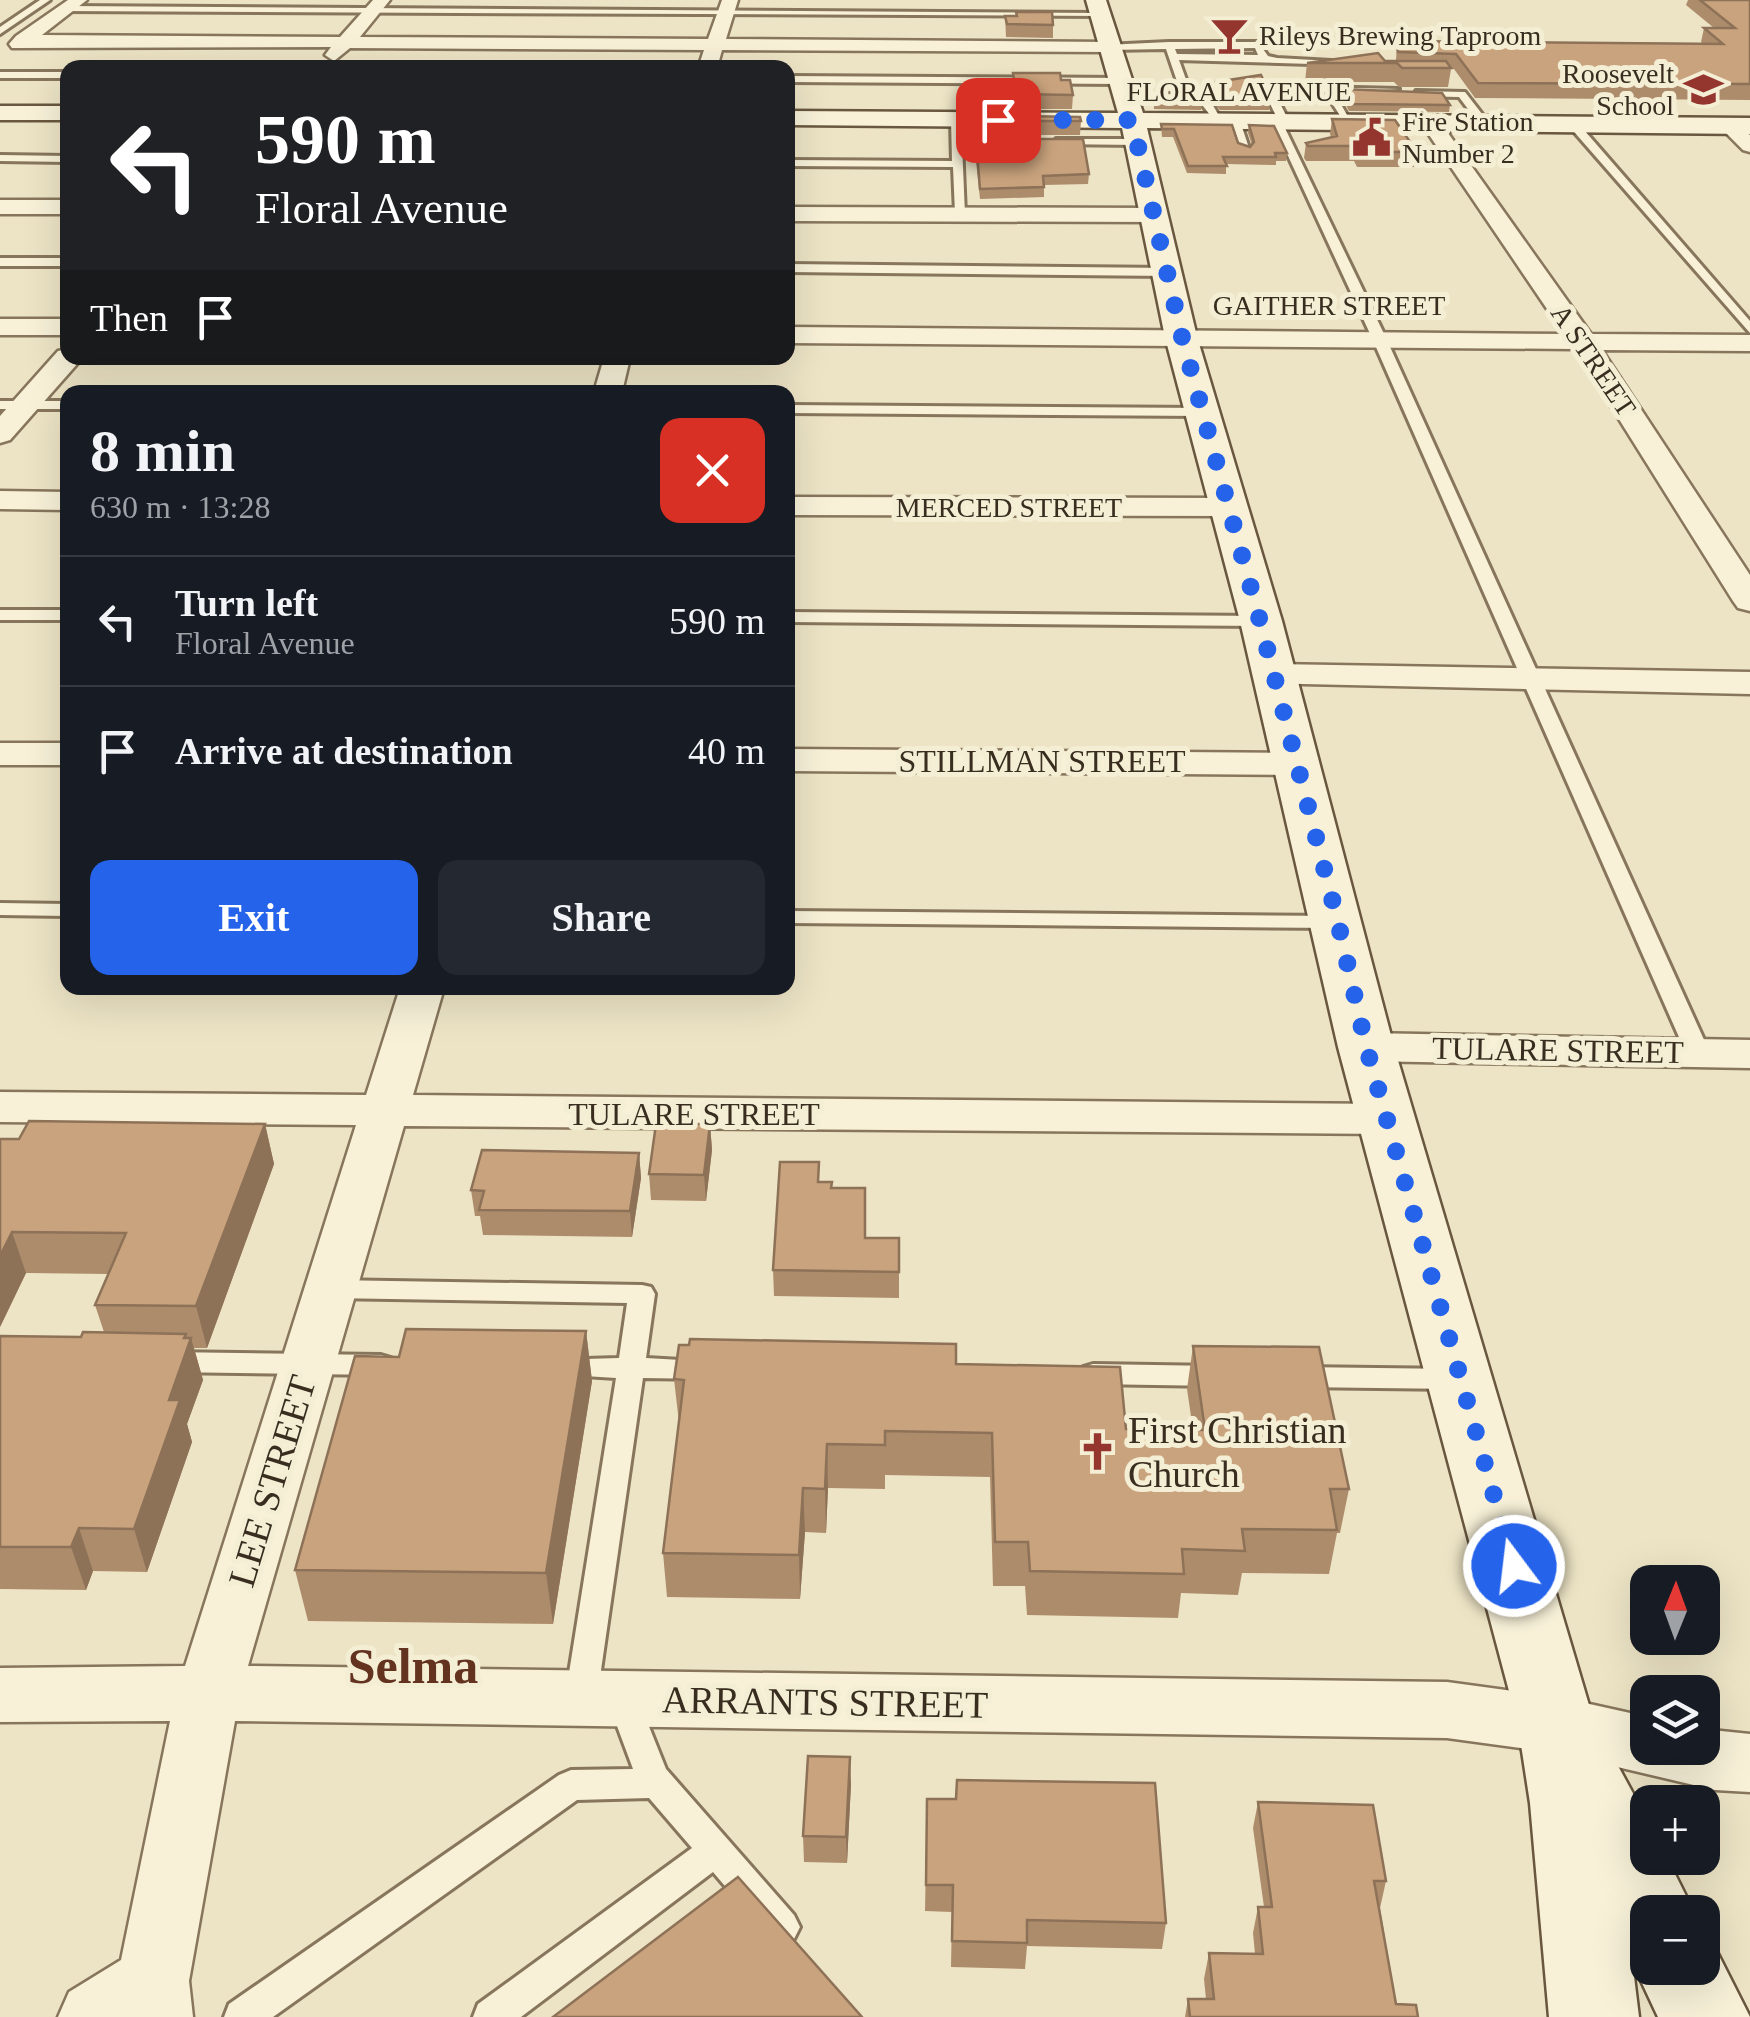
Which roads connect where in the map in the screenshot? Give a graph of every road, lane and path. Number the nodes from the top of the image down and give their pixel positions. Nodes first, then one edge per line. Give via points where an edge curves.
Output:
1 (46, 0) edge
2 (72, 4) edge
3 (377, 6) edge
4 (727, 6) edge
5 (0, 34) edge
6 (25, 39) junction
7 (344, 42) junction
8 (714, 44) junction
9 (1172, 54) junction
10 (0, 57) edge
11 (329, 60) edge
12 (709, 60) edge
13 (1346, 62) edge
14 (1118, 72) edge
15 (1382, 73) edge
16 (0, 74) edge
17 (60, 75) edge
18 (795, 79) edge
19 (1328, 89) junction
20 (1394, 90) junction
21 (1184, 97) junction
22 (0, 113) edge
23 (60, 113) edge
24 (1451, 115) junction
25 (795, 118) edge
26 (956, 120) junction
27 (1226, 121) junction
28 (1280, 121) junction
29 (1346, 122) junction
30 (1573, 124) junction
31 (1739, 126) edge
32 (1035, 142) edge
33 (1750, 146) edge
34 (1246, 149) edge
35 (0, 158) edge
36 (60, 159) edge
37 (795, 163) edge
38 (958, 164) junction
39 (0, 207) edge
40 (60, 207) edge
41 (795, 214) edge
42 (961, 214) junction
43 (1156, 214) junction
44 (0, 262) edge
45 (60, 262) edge
46 (795, 268) edge
47 (1170, 272) junction
48 (0, 327) edge
49 (60, 328) edge
50 (1750, 329) edge
51 (795, 335) edge
52 (1182, 337) junction
53 (1379, 338) junction
54 (1582, 340) junction
55 (1750, 342) edge
56 (60, 364) edge
57 (12, 405) edge
58 (60, 405) edge
59 (795, 409) edge
60 (1205, 412) junction
61 (0, 434) edge
62 (0, 500) edge
63 (60, 501) edge
64 (795, 506) edge
65 (1230, 508) junction
66 (1750, 601) edge
67 (0, 615) edge
68 (60, 615) edge
69 (795, 617) edge
70 (1260, 621) junction
71 (1274, 675) junction
72 (1531, 680) junction
73 (1750, 683) edge
74 (0, 754) edge
75 (60, 754) edge
76 (795, 760) edge
77 (1296, 764) junction
78 (0, 909) edge
79 (60, 910) edge
80 (795, 917) edge
81 (1338, 922) junction
82 (420, 995) edge
83 (1366, 1046) junction
84 (1698, 1053) junction
85 (1750, 1054) edge
86 (0, 1107) edge
87 (385, 1112) junction
88 (1388, 1119) junction
89 (331, 1290) junction
90 (149, 1362) edge
91 (308, 1364) junction
92 (404, 1365) edge
93 (536, 1367) edge
94 (631, 1368) junction
95 (729, 1369) edge
96 (1063, 1374) edge
97 (1240, 1376) edge
98 (1280, 1376) edge
99 (1461, 1379) junction
100 (208, 1693) junction
101 (0, 1695) edge
102 (602, 1699) junction
103 (1558, 1725) junction
104 (1630, 1742) edge
105 (1720, 1762) edge
106 (1750, 1763) edge
107 (657, 1783) junction
108 (716, 1850) junction
109 (1641, 1895) edge
110 (800, 1948) edge
111 (1689, 1985) edge
112 (135, 2005) edge
113 (242, 2017) edge
114 (491, 2017) edge
115 (1594, 2017) edge
116 (1706, 2017) edge

1 - 5 lane
2 - 3 lane
2 - 6 street
3 - 4 lane
3 - 7 street
4 - 8 street
4 - 14 lane
5 - 6 lane
6 - 7 street
6 - 10 street
7 - 8 street
7 - 11 street
8 - 12 street
8 - 14 street
9 - 13 lane via 1258,45 1264,58 1277,62
9 - 14 lane
9 - 21 lane
14 - 18 lane
14 - 21 lane
14 - 26 main road, FLORAL AVENUE via 999,125
14 - 27 main road, FLORAL AVENUE
14 - 32 lane
14 - 43 main road
15 - 20 lane
16 - 17 lane
19 - 20 lane
19 - 28 lane via 1268,89
19 - 29 lane
20 - 24 lane via 1459,89
21 - 27 lane via 1207,104
22 - 23 main road
24 - 29 main road, FLORAL AVENUE
24 - 30 main road, FLORAL AVENUE
24 - 54 street, A STREET
25 - 26 main road, FLORAL AVENUE
26 - 38 lane
27 - 28 main road, FLORAL AVENUE
27 - 34 lane
28 - 29 main road, FLORAL AVENUE via 1319,128
28 - 53 lane
30 - 31 main road, FLORAL AVENUE
30 - 50 lane
31 - 33 street
35 - 36 lane
37 - 38 lane
38 - 42 lane
39 - 40 street
41 - 42 street
42 - 43 street
43 - 47 main road
44 - 45 lane
46 - 47 lane
47 - 52 main road
48 - 49 street
51 - 52 street, GAITHER STREET
52 - 53 street, GAITHER STREET
52 - 60 main road
53 - 54 street, GAITHER STREET
53 - 72 lane
54 - 55 street, GAITHER STREET
54 - 66 street, A STREET
56 - 57 street
57 - 58 lane
57 - 61 street
59 - 60 lane
60 - 65 main road
62 - 63 street
64 - 65 street, MERCED STREET
65 - 70 main road
67 - 68 lane
69 - 70 lane
70 - 71 main road
71 - 72 street
71 - 77 main road
72 - 73 street
72 - 84 lane
74 - 75 street
76 - 77 street, STILLMAN STREET
77 - 81 main road
78 - 79 lane
80 - 81 lane
81 - 83 main road
82 - 87 street, LEE STREET
83 - 84 street, TULARE STREET
83 - 88 main road
84 - 85 street, TULARE STREET
86 - 87 street, TULARE STREET
87 - 88 street, TULARE STREET
87 - 89 street, LEE STREET
88 - 99 main road
89 - 91 street, LEE STREET
89 - 94 lane via 642,1294
90 - 91 lane
91 - 92 lane
91 - 100 street, LEE STREET
93 - 94 lane
94 - 95 lane
94 - 102 lane
96 - 97 lane
98 - 99 lane
99 - 103 main road
100 - 101 street, ARRANTS STREET
100 - 102 street, ARRANTS STREET
100 - 112 street, LEE STREET
102 - 103 street, ARRANTS STREET via 1447,1710
102 - 107 lane
103 - 104 street, ARRANTS STREET
103 - 109 main road
103 - 115 main road
105 - 106 street, ARRANTS STREET
107 - 108 lane
107 - 113 lane via 572,1784
108 - 110 lane
108 - 114 lane
111 - 116 main road

